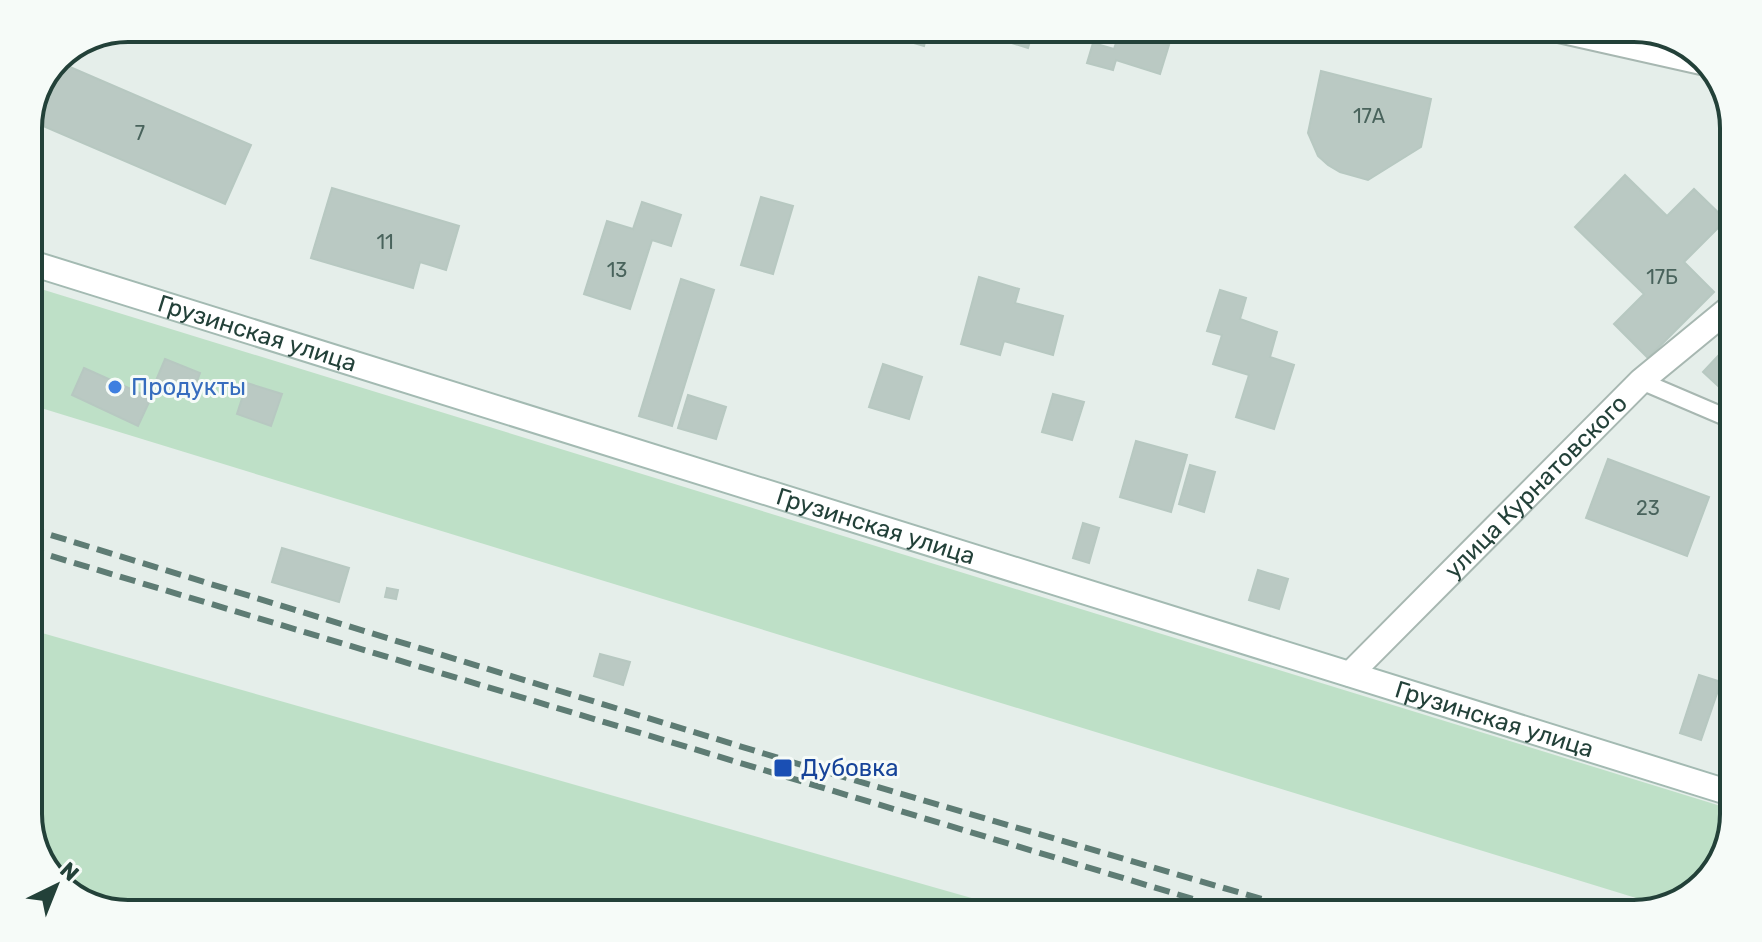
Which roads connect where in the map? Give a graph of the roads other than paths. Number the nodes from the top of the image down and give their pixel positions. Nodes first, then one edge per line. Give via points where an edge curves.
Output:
1 (1612, 42) edge
2 (1685, 58) edge
3 (42, 266) edge
4 (1720, 316) edge
5 (1641, 381) junction
6 (1720, 415) edge
7 (1350, 674) junction
8 (1720, 790) edge

1 - 2 street
3 - 7 street, Грузинская улица
4 - 5 street, улица Курнатовского
5 - 6 lane
5 - 7 street, улица Курнатовского
7 - 8 street, Грузинская улица

